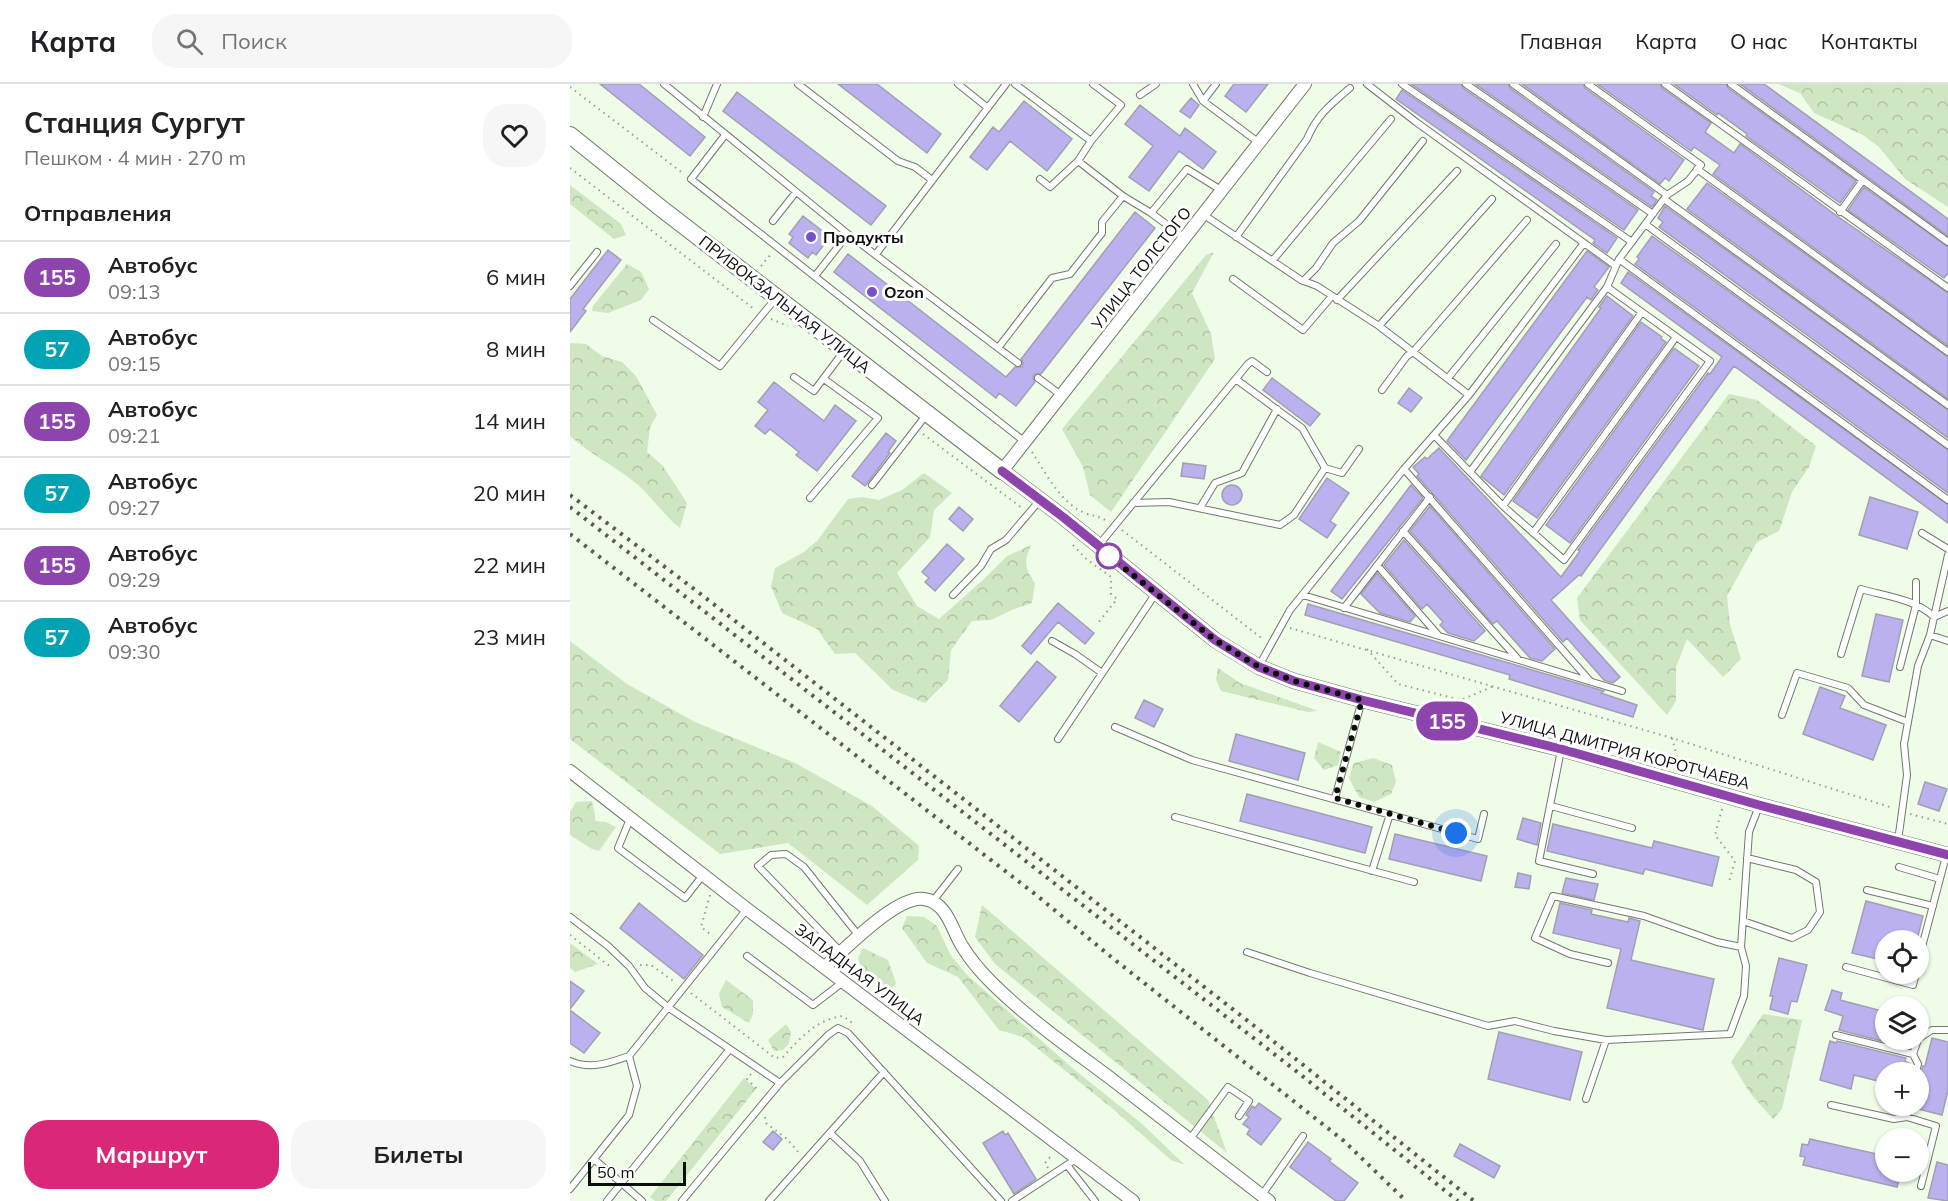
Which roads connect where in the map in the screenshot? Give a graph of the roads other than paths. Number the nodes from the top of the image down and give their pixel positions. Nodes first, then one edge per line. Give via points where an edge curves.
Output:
1 (664, 84) edge
2 (717, 84) edge
3 (798, 84) edge
4 (958, 84) edge
5 (1006, 84) edge
6 (1016, 84) edge
7 (1093, 84) edge
8 (1156, 84) edge
9 (1193, 84) edge
10 (1216, 84) edge
11 (1305, 84) edge
12 (1367, 84) edge
13 (1402, 84) edge
14 (1466, 84) edge
15 (1513, 84) edge
16 (1588, 84) edge
17 (1665, 84) edge
18 (1731, 84) edge
19 (1350, 88) dead end
20 (1140, 95) dead end
21 (1203, 101) junction
22 (988, 108) junction
23 (704, 117) junction
24 (1391, 119) dead end
25 (570, 135) edge
26 (726, 135) junction
27 (1091, 141) junction
28 (1423, 141) dead end
29 (1258, 142) junction
30 (1078, 161) junction
31 (1697, 169) junction
32 (1457, 171) dead end
33 (1040, 179) dead end
34 (932, 180) junction
35 (1863, 180) junction
36 (1221, 191) junction
37 (796, 192) junction
38 (1123, 196) junction
39 (1666, 197) junction
40 (1492, 199) dead end
41 (1840, 212) junction
42 (1151, 213) junction
43 (1653, 214) junction
44 (1204, 215) junction
45 (1527, 220) dead end
46 (773, 221) dead end
47 (1645, 224) junction
48 (848, 234) junction
49 (1236, 237) junction
50 (1185, 238) junction
51 (1632, 242) junction
52 (1948, 242) edge
53 (1584, 243) junction
54 (1556, 244) dead end
55 (597, 252) dead end
56 (876, 254) junction
57 (1619, 259) junction
58 (1273, 260) junction
59 (1616, 266) junction
60 (815, 276) junction
61 (1233, 279) dead end
62 (1303, 281) junction
63 (570, 286) edge
64 (1607, 287) junction
65 (1948, 288) edge
66 (776, 297) junction
67 (1334, 298) junction
68 (1642, 312) junction
69 (653, 320) dead end
70 (1379, 326) junction
71 (1677, 337) junction
72 (998, 348) junction
73 (844, 350) junction
74 (1413, 352) junction
75 (1948, 352) edge
76 (1018, 363) dead end
77 (1267, 372) dead end
78 (794, 377) dead end
79 (1038, 378) dead end
80 (1448, 378) junction
81 (824, 379) junction
82 (1236, 380) junction
83 (1382, 390) dead end
84 (1061, 395) junction
85 (1469, 395) junction
86 (1948, 405) edge
87 (1277, 409) junction
88 (927, 413) junction
89 (1434, 435) junction
90 (1025, 441) junction
91 (1948, 445) edge
92 (1359, 449) dead end
93 (1325, 468) junction
94 (1404, 469) junction
95 (1002, 471) junction
96 (1470, 472) junction
97 (872, 485) dead end
98 (1430, 497) junction
99 (810, 498) dead end
100 (1040, 500) junction
101 (1948, 500) edge
102 (1133, 503) junction
103 (1503, 506) junction
104 (1200, 508) junction
105 (1404, 531) junction
106 (1533, 533) junction
107 (1922, 533) dead end
108 (1098, 546) junction
109 (1948, 549) edge
110 (1948, 555) edge
111 (1377, 565) junction
112 (1916, 582) dead end
113 (1156, 593) junction
114 (953, 595) dead end
115 (1303, 595) junction
116 (1916, 605) junction
117 (1344, 608) junction
118 (1948, 611) edge
119 (1934, 617) junction
120 (1930, 635) junction
121 (1438, 636) junction
122 (1052, 641) dead end
123 (1948, 641) edge
124 (1841, 654) dead end
125 (1518, 660) junction
126 (1259, 667) junction
127 (1900, 667) dead end
128 (1102, 673) junction
129 (1590, 681) junction
130 (1622, 691) dead end
131 (1362, 700) junction
132 (1782, 715) dead end
133 (1908, 722) junction
134 (1115, 727) dead end
135 (1058, 739) dead end
136 (1561, 749) junction
137 (570, 771) edge
138 (1335, 798) junction
139 (1759, 805) junction
140 (1551, 806) junction
141 (1390, 814) junction
142 (1484, 814) dead end
143 (630, 818) junction
144 (1175, 818) dead end
145 (1632, 828) dead end
146 (1898, 842) junction
147 (1947, 855) edge
148 (1747, 858) junction
149 (1899, 867) dead end
150 (958, 869) dead end
151 (1372, 871) junction
152 (1593, 874) dead end
153 (703, 875) junction
154 (1940, 879) junction
155 (1414, 882) dead end
156 (1867, 890) dead end
157 (933, 902) junction
158 (1933, 906) junction
159 (747, 909) junction
160 (570, 917) edge
161 (1743, 921) junction
162 (1927, 930) edge
163 (859, 936) junction
164 (1741, 947) junction
165 (1247, 952) dead end
166 (841, 953) junction
167 (747, 956) dead end
168 (1608, 963) dead end
169 (825, 967) junction
170 (1846, 968) dead end
171 (1875, 975) edge
172 (844, 982) junction
173 (669, 1008) junction
174 (1948, 1030) edge
175 (1929, 1032) edge
176 (1836, 1035) dead end
177 (1606, 1040) junction
178 (729, 1050) junction
179 (1914, 1050) edge
180 (1913, 1054) junction
181 (629, 1056) junction
182 (570, 1062) edge
183 (1917, 1062) edge
184 (884, 1072) junction
185 (780, 1083) junction
186 (1586, 1099) dead end
187 (1831, 1105) dead end
188 (1239, 1116) dead end
189 (1907, 1117) joint
190 (830, 1133) junction
191 (1303, 1136) dead end
192 (1190, 1140) junction
193 (594, 1159) junction
194 (1072, 1162) junction
195 (621, 1183) junction
196 (1921, 1186) dead end
197 (570, 1189) edge
198 (1265, 1198) edge
199 (607, 1201) edge
200 (642, 1201) edge
201 (682, 1201) edge
202 (769, 1201) edge
203 (885, 1201) edge
204 (1001, 1201) edge
205 (1012, 1201) edge
206 (1095, 1201) edge
207 (1132, 1201) edge

1 - 23 lane
2 - 23 lane
3 - 34 lane via 898,161 915,167
4 - 22 lane
5 - 22 lane
6 - 27 lane
7 - 27 lane via 1121,105
8 - 20 lane
9 - 21 lane
10 - 21 lane
11 - 29 street, УЛИЦА ТОЛСТОГО
12 - 53 lane
13 - 51 lane
14 - 43 lane
15 - 39 lane
16 - 31 lane via 1701,165
17 - 41 lane
18 - 35 lane
19 - 49 lane via 1314,123 1307,139
21 - 29 lane
22 - 34 lane
23 - 26 lane
24 - 58 lane
25 - 66 main road, ПРИВОКЗАЛЬНАЯ УЛИЦА
26 - 37 lane
26 - 60 lane via 691,179
27 - 30 lane
28 - 62 lane via 1359,221 1333,243
29 - 36 street, УЛИЦА ТОЛСТОГО
30 - 33 lane via 1050,187
30 - 38 lane
31 - 39 lane via 1688,182
31 - 75 lane
32 - 67 lane
34 - 56 lane
35 - 41 lane
35 - 52 lane
36 - 42 lane via 1187,169
36 - 44 street, УЛИЦА ТОЛСТОГО
37 - 46 lane
37 - 48 lane
38 - 42 lane
38 - 72 lane via 1101,222 1102,233 1070,274 1052,278
39 - 43 lane
39 - 86 lane
40 - 70 lane
41 - 65 lane
42 - 50 lane
43 - 47 lane
44 - 49 lane
44 - 50 street, УЛИЦА ТОЛСТОГО
45 - 74 lane
47 - 51 lane
47 - 91 lane
48 - 56 lane
48 - 60 lane
49 - 58 lane
50 - 84 street, УЛИЦА ТОЛСТОГО
51 - 57 lane
53 - 59 lane
53 - 85 lane
54 - 80 lane
55 - 63 lane
56 - 72 lane
57 - 59 lane
57 - 101 lane
58 - 62 lane
59 - 64 lane
60 - 90 lane
61 - 67 lane via 1303,330
62 - 67 lane
64 - 68 lane
64 - 96 lane
66 - 69 lane via 720,366
66 - 73 main road, ПРИВОКЗАЛЬНАЯ УЛИЦА
67 - 70 lane
68 - 71 lane
68 - 103 lane
70 - 74 lane
71 - 106 lane
71 - 106 lane via 1710,361 1564,560
72 - 76 lane
73 - 81 lane
73 - 88 main road, ПРИВОКЗАЛЬНАЯ УЛИЦА
74 - 80 lane
74 - 83 lane
77 - 82 lane via 1252,361
78 - 81 lane via 814,392
79 - 84 lane
80 - 85 lane
81 - 99 lane via 878,418
82 - 87 lane
82 - 102 lane
84 - 90 street, УЛИЦА ТОЛСТОГО
85 - 89 lane
87 - 93 lane via 1302,428
87 - 104 lane via 1242,473 1215,483
88 - 95 main road, ПРИВОКЗАЛЬНАЯ УЛИЦА
88 - 97 lane
89 - 94 lane
89 - 96 lane
90 - 95 street, УЛИЦА ТОЛСТОГО
92 - 93 lane via 1342,472
93 - 104 lane via 1294,515 1280,525
94 - 98 lane
94 - 115 lane
95 - 100 street, УЛИЦА ДМИТРИЯ КОРОТЧАЕВА
96 - 103 lane
98 - 105 lane
98 - 129 lane
100 - 108 street, УЛИЦА ДМИТРИЯ КОРОТЧАЕВА
100 - 114 lane via 1006,540 991,549 981,566
102 - 104 lane via 1169,502
102 - 108 lane
103 - 106 lane
105 - 111 lane
105 - 125 lane
107 - 109 lane
108 - 113 street, УЛИЦА ДМИТРИЯ КОРОТЧАЕВА
110 - 119 lane
111 - 117 lane
111 - 121 lane
112 - 116 lane
113 - 126 street, УЛИЦА ДМИТРИЯ КОРОТЧАЕВА via 1215,640
113 - 128 lane
115 - 117 lane
115 - 126 lane via 1290,610
116 - 119 lane
116 - 124 lane via 1861,589
116 - 127 lane
117 - 121 lane
118 - 119 lane
119 - 120 lane
120 - 123 lane
120 - 133 lane via 1918,666
121 - 125 lane
122 - 128 lane
125 - 129 lane
126 - 131 street, УЛИЦА ДМИТРИЯ КОРОТЧАЕВА
128 - 135 lane
129 - 130 lane
131 - 136 street, УЛИЦА ДМИТРИЯ КОРОТЧАЕВА
131 - 138 lane
132 - 133 lane via 1797,673 1848,688 1864,705
133 - 146 lane via 1904,744 1907,775
134 - 138 lane via 1192,760
136 - 139 street, УЛИЦА ДМИТРИЯ КОРОТЧАЕВА
136 - 140 lane
137 - 143 street, ЗАПАДНАЯ УЛИЦА
138 - 141 lane
139 - 146 street, УЛИЦА ДМИТРИЯ КОРОТЧАЕВА
139 - 148 lane via 1749,832
140 - 145 lane
140 - 152 lane via 1539,861
141 - 142 lane via 1478,839
141 - 151 lane
143 - 153 street, ЗАПАДНАЯ УЛИЦА
143 - 153 lane via 618,848 685,897
144 - 151 lane
146 - 147 street, УЛИЦА ДМИТРИЯ КОРОТЧАЕВА
147 - 154 lane
148 - 161 lane
148 - 161 lane via 1796,870 1816,882 1820,912 1808,930 1792,938
149 - 154 lane
150 - 157 lane
151 - 155 lane
153 - 159 street, ЗАПАДНАЯ УЛИЦА
154 - 158 lane
156 - 158 lane
157 - 163 street via 923,898 899,905
157 - 192 street via 944,910 962,946 991,982 1045,1029
158 - 162 lane
159 - 169 street, ЗАПАДНАЯ УЛИЦА
159 - 173 lane
160 - 173 lane via 608,946 645,988
161 - 164 lane
163 - 166 street
163 - 166 lane via 804,867 786,854 771,855 758,866
164 - 168 lane via 1644,916 1553,896 1535,938 1570,954
164 - 177 lane via 1746,966 1744,996 1730,1034
165 - 177 lane via 1488,1026 1515,1021
166 - 169 street
167 - 172 lane via 813,1005
169 - 172 street, ЗАПАДНАЯ УЛИЦА
170 - 171 lane
172 - 194 street, ЗАПАДНАЯ УЛИЦА
173 - 178 lane
173 - 181 lane
174 - 175 lane
176 - 180 lane
177 - 186 lane
178 - 185 lane
178 - 195 lane
179 - 180 lane
180 - 183 lane
181 - 182 lane via 605,1065 581,1066
181 - 193 lane via 637,1086 629,1115
184 - 185 lane via 848,1033 838,1028
184 - 190 lane
184 - 204 lane
185 - 201 lane
187 - 189 lane via 1894,1119
188 - 192 lane via 1249,1101 1228,1087
189 - 196 lane via 1936,1126
190 - 202 lane
190 - 203 lane via 860,1161
191 - 198 lane
192 - 198 street
193 - 195 lane
193 - 197 lane
194 - 205 lane
194 - 206 lane
194 - 207 street, ЗАПАДНАЯ УЛИЦА
195 - 199 lane
195 - 200 lane

